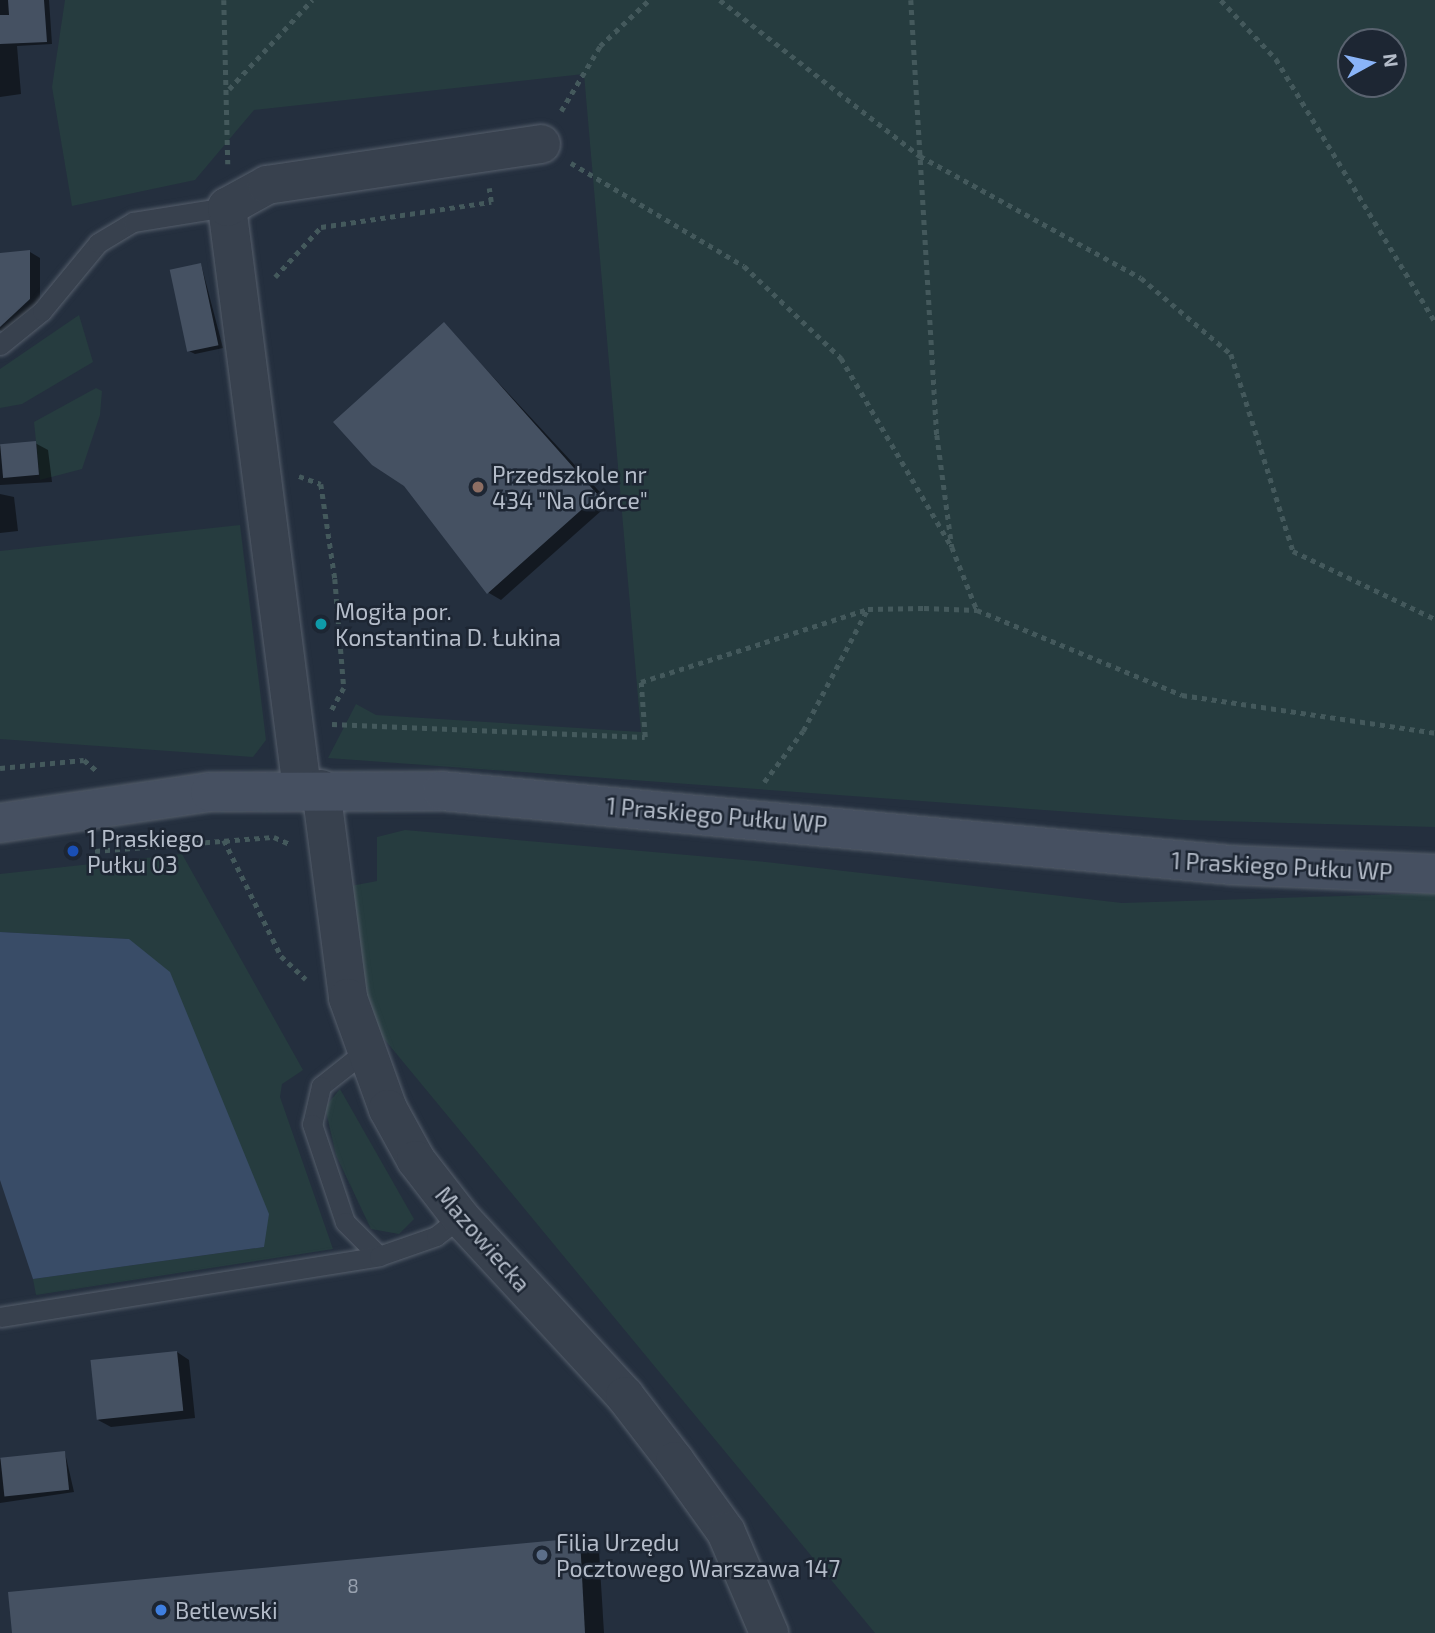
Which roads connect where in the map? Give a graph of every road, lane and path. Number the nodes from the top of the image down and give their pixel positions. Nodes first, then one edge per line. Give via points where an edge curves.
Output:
1 (224, 0) edge
2 (312, 0) edge
3 (649, 0) edge
4 (720, 0) edge
5 (911, 0) edge
6 (1221, 0) edge
7 (229, 89) junction
8 (541, 145) junction
9 (483, 153) junction
10 (920, 156) junction
11 (226, 207) junction
12 (275, 287) dead end
13 (1435, 322) edge
14 (0, 345) edge
15 (296, 461) dead end
16 (952, 547) junction
17 (868, 609) junction
18 (977, 610) junction
19 (1435, 619) edge
20 (1435, 733) edge
21 (312, 789) junction
22 (738, 816) junction
23 (0, 824) edge
24 (224, 840) junction
25 (79, 852) dead end
26 (299, 855) dead end
27 (1435, 874) edge
28 (314, 987) dead end
29 (364, 1052) junction
30 (460, 1217) junction
31 (379, 1256) junction
32 (0, 1317) edge
33 (769, 1633) edge

1 - 7 path
2 - 7 path
3 - 8 path via 600,46
4 - 10 path
5 - 10 path
6 - 13 path via 1276,59
7 - 11 path
8 - 9 street
8 - 16 path via 744,266 841,358
9 - 11 street via 267,185
9 - 12 path via 491,202 321,227 275,276
10 - 16 path via 937,435
10 - 19 path via 1141,278 1231,354 1293,551
11 - 14 lane via 133,222 98,243 42,311
11 - 21 street, Mazowiecka
15 - 17 path via 298,475 321,484 335,579 344,688 324,723 645,737 641,682
16 - 18 path
17 - 18 path
17 - 22 path via 803,731
18 - 20 path via 1182,695
21 - 22 street, 1 Praskiego Pułku WP via 442,791
21 - 23 street, 1 Praskiego Pułku WP via 134,800
21 - 29 street, Mazowiecka via 336,941
22 - 27 street, 1 Praskiego Pułku WP via 1231,865
24 - 25 path
24 - 26 path via 274,837
24 - 28 path via 281,956
29 - 30 street, Mazowiecka via 416,1160
29 - 31 lane via 321,1086 312,1124 345,1222
30 - 31 lane via 436,1236
30 - 33 street, Mazowiecka via 625,1396 675,1461 726,1532
31 - 32 lane

